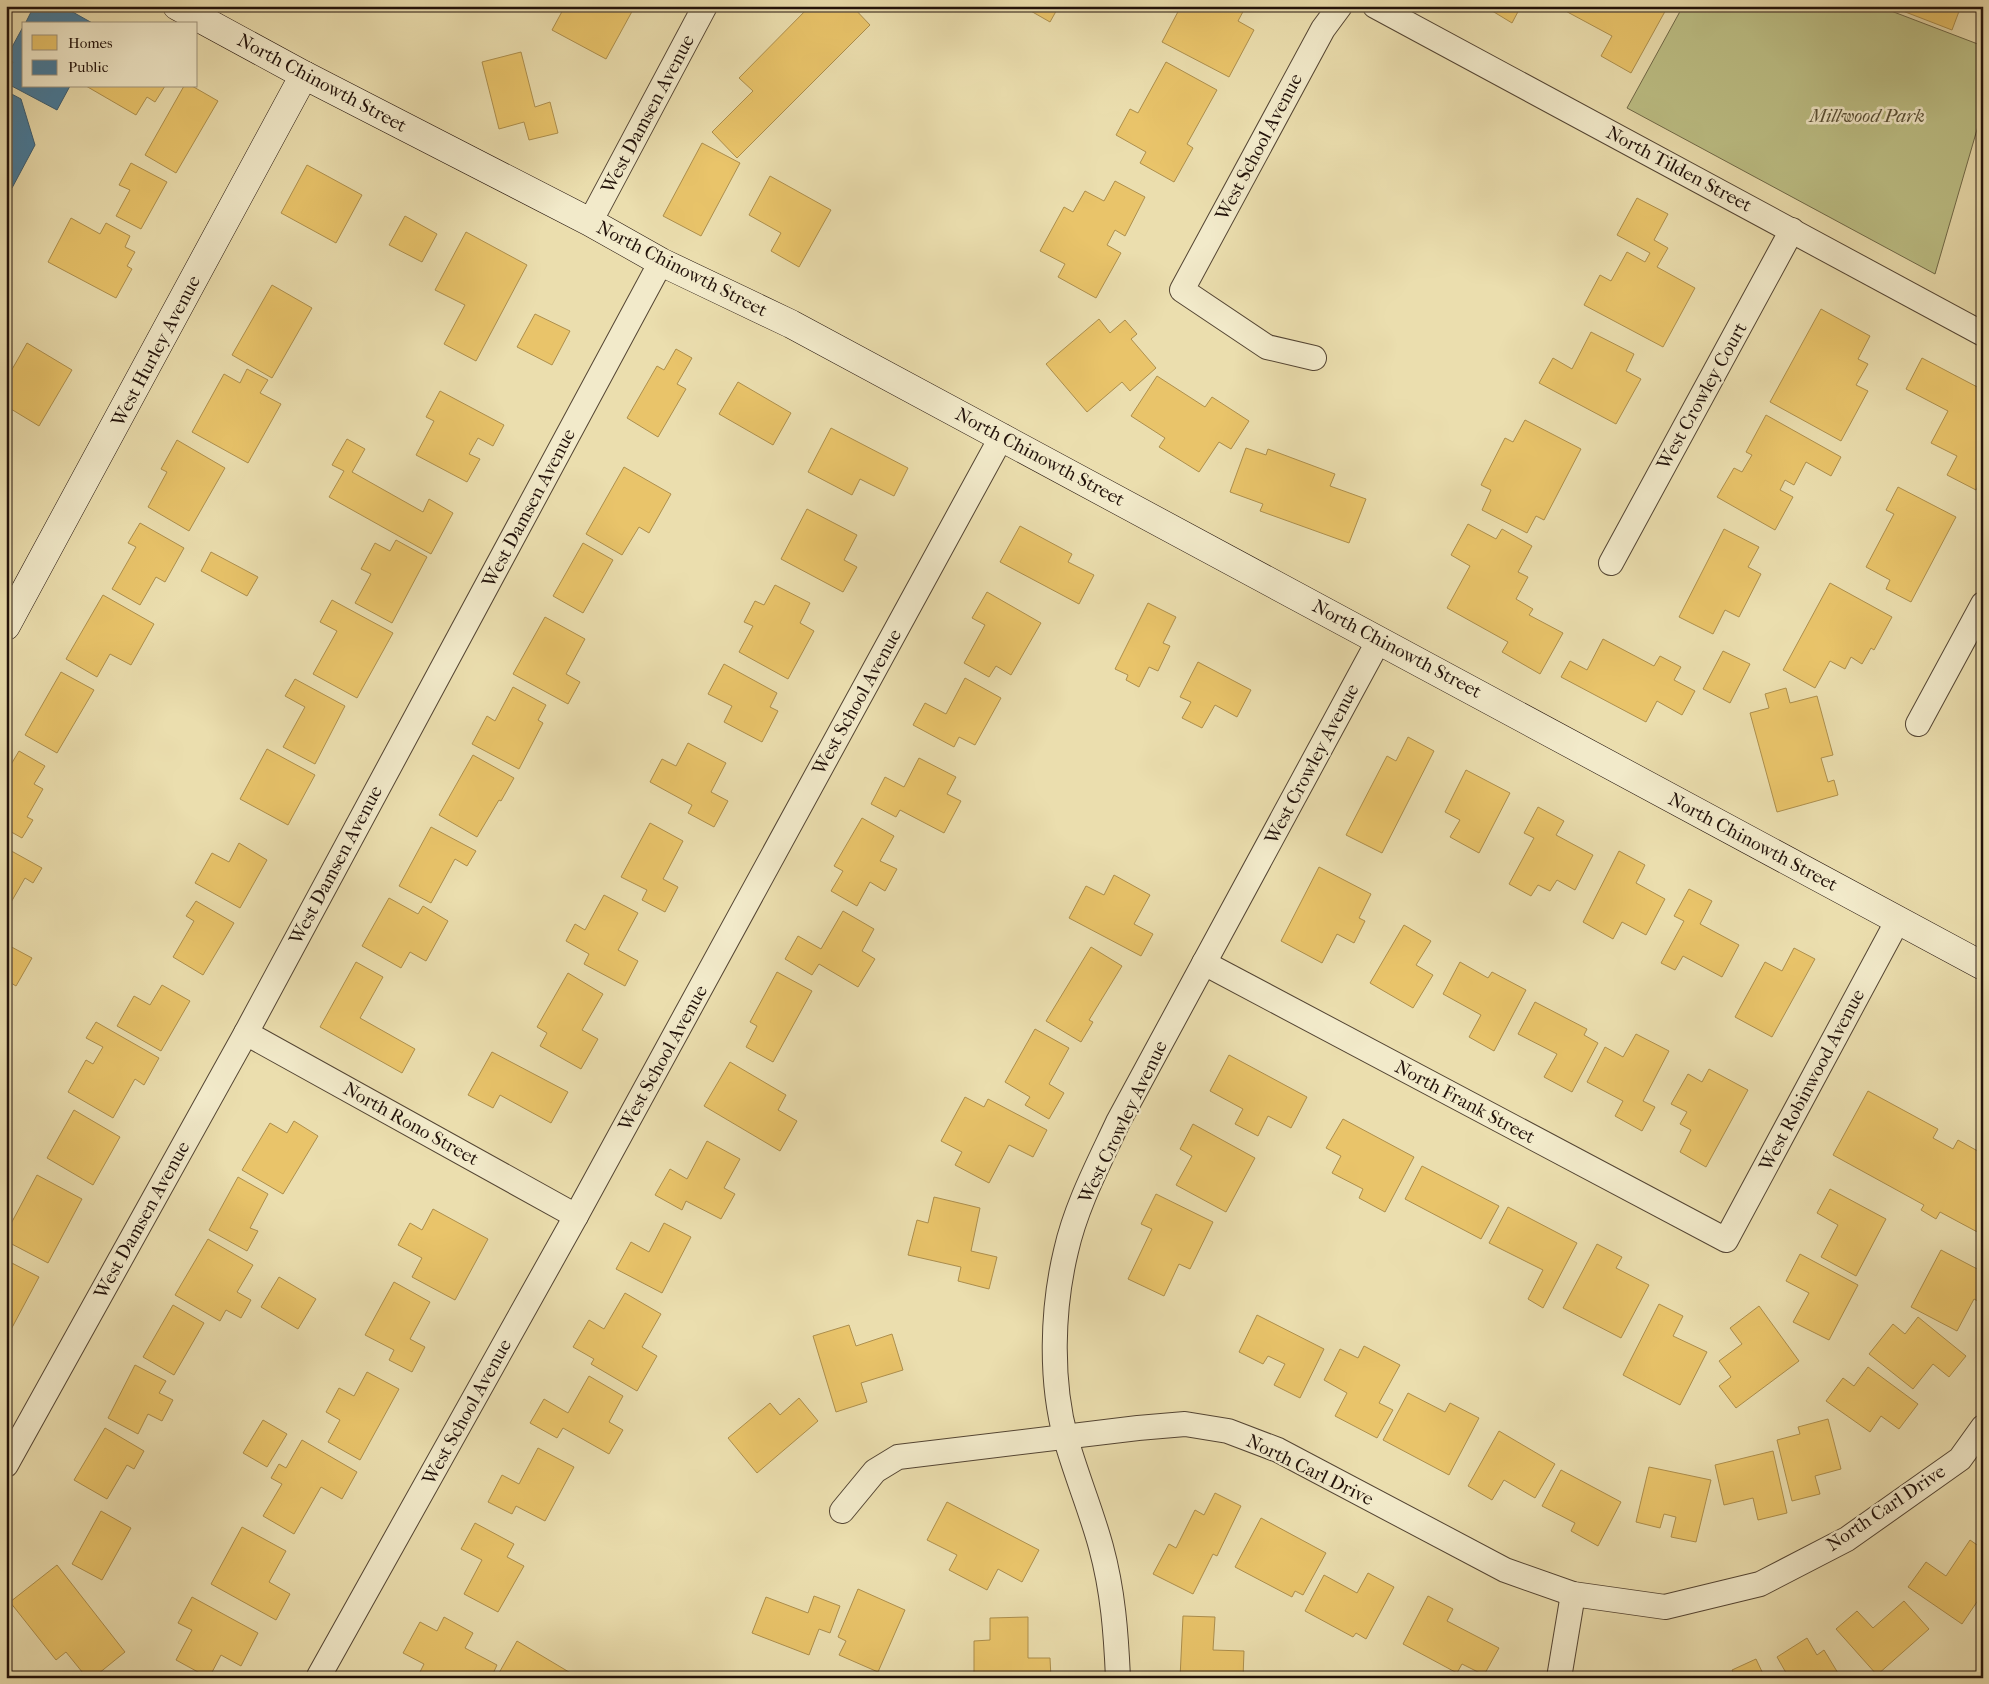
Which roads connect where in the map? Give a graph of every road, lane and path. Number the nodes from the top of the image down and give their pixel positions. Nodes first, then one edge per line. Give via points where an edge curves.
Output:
1 (176, 6) edge
2 (705, 6) edge
3 (1340, 6) edge
4 (1376, 6) edge
5 (304, 75) junction
6 (590, 222) junction
7 (1792, 230) junction
8 (662, 262) junction
9 (1983, 334) edge
10 (1314, 358) dead end
11 (1002, 436) junction
12 (1611, 563) dead end
13 (1983, 604) edge
14 (6, 626) edge
15 (1379, 640) junction
16 (1918, 724) dead end
17 (1898, 920) junction
18 (1204, 963) junction
19 (1983, 966) edge
20 (246, 1032) junction
21 (576, 1216) junction
22 (1726, 1240) joint
23 (1983, 1427) edge
24 (1065, 1437) junction
25 (6, 1465) edge
26 (842, 1511) dead end
27 (1573, 1594) junction
28 (320, 1677) edge
29 (1118, 1678) edge
30 (1559, 1678) edge

1 - 5 street, North Chinowth Street
2 - 6 street, West Damsen Avenue
3 - 10 street, West School Avenue via 1323,29 1182,290 1268,347
4 - 7 street, North Tilden Street
5 - 6 street, North Chinowth Street
5 - 14 street, West Hurley Avenue
6 - 8 street, North Chinowth Street
7 - 9 street, North Tilden Street
7 - 12 street, West Crowley Court
8 - 11 street, North Chinowth Street via 791,324
8 - 20 street, West Damsen Avenue
11 - 15 street, North Chinowth Street
11 - 21 street, West School Avenue
13 - 16 street
15 - 17 street, North Chinowth Street
15 - 18 street, West Crowley Avenue
17 - 19 street, North Chinowth Street
17 - 22 street, West Robinwood Avenue
18 - 22 street, North Frank Street
18 - 24 street, West Crowley Avenue via 1118,1122 1087,1189 1066,1250 1055,1311 1055,1374
20 - 21 street, North Rono Street
20 - 25 street, West Damsen Avenue
21 - 28 street, West School Avenue
23 - 27 street, North Carl Drive via 1960,1458 1863,1527 1760,1584 1665,1608
24 - 26 street, North Carl Drive via 898,1457 875,1471
24 - 27 street, North Carl Drive via 1185,1424 1228,1430 1278,1450 1505,1570
24 - 29 street, West Crowley Avenue via 1101,1547 1116,1619
27 - 30 street

